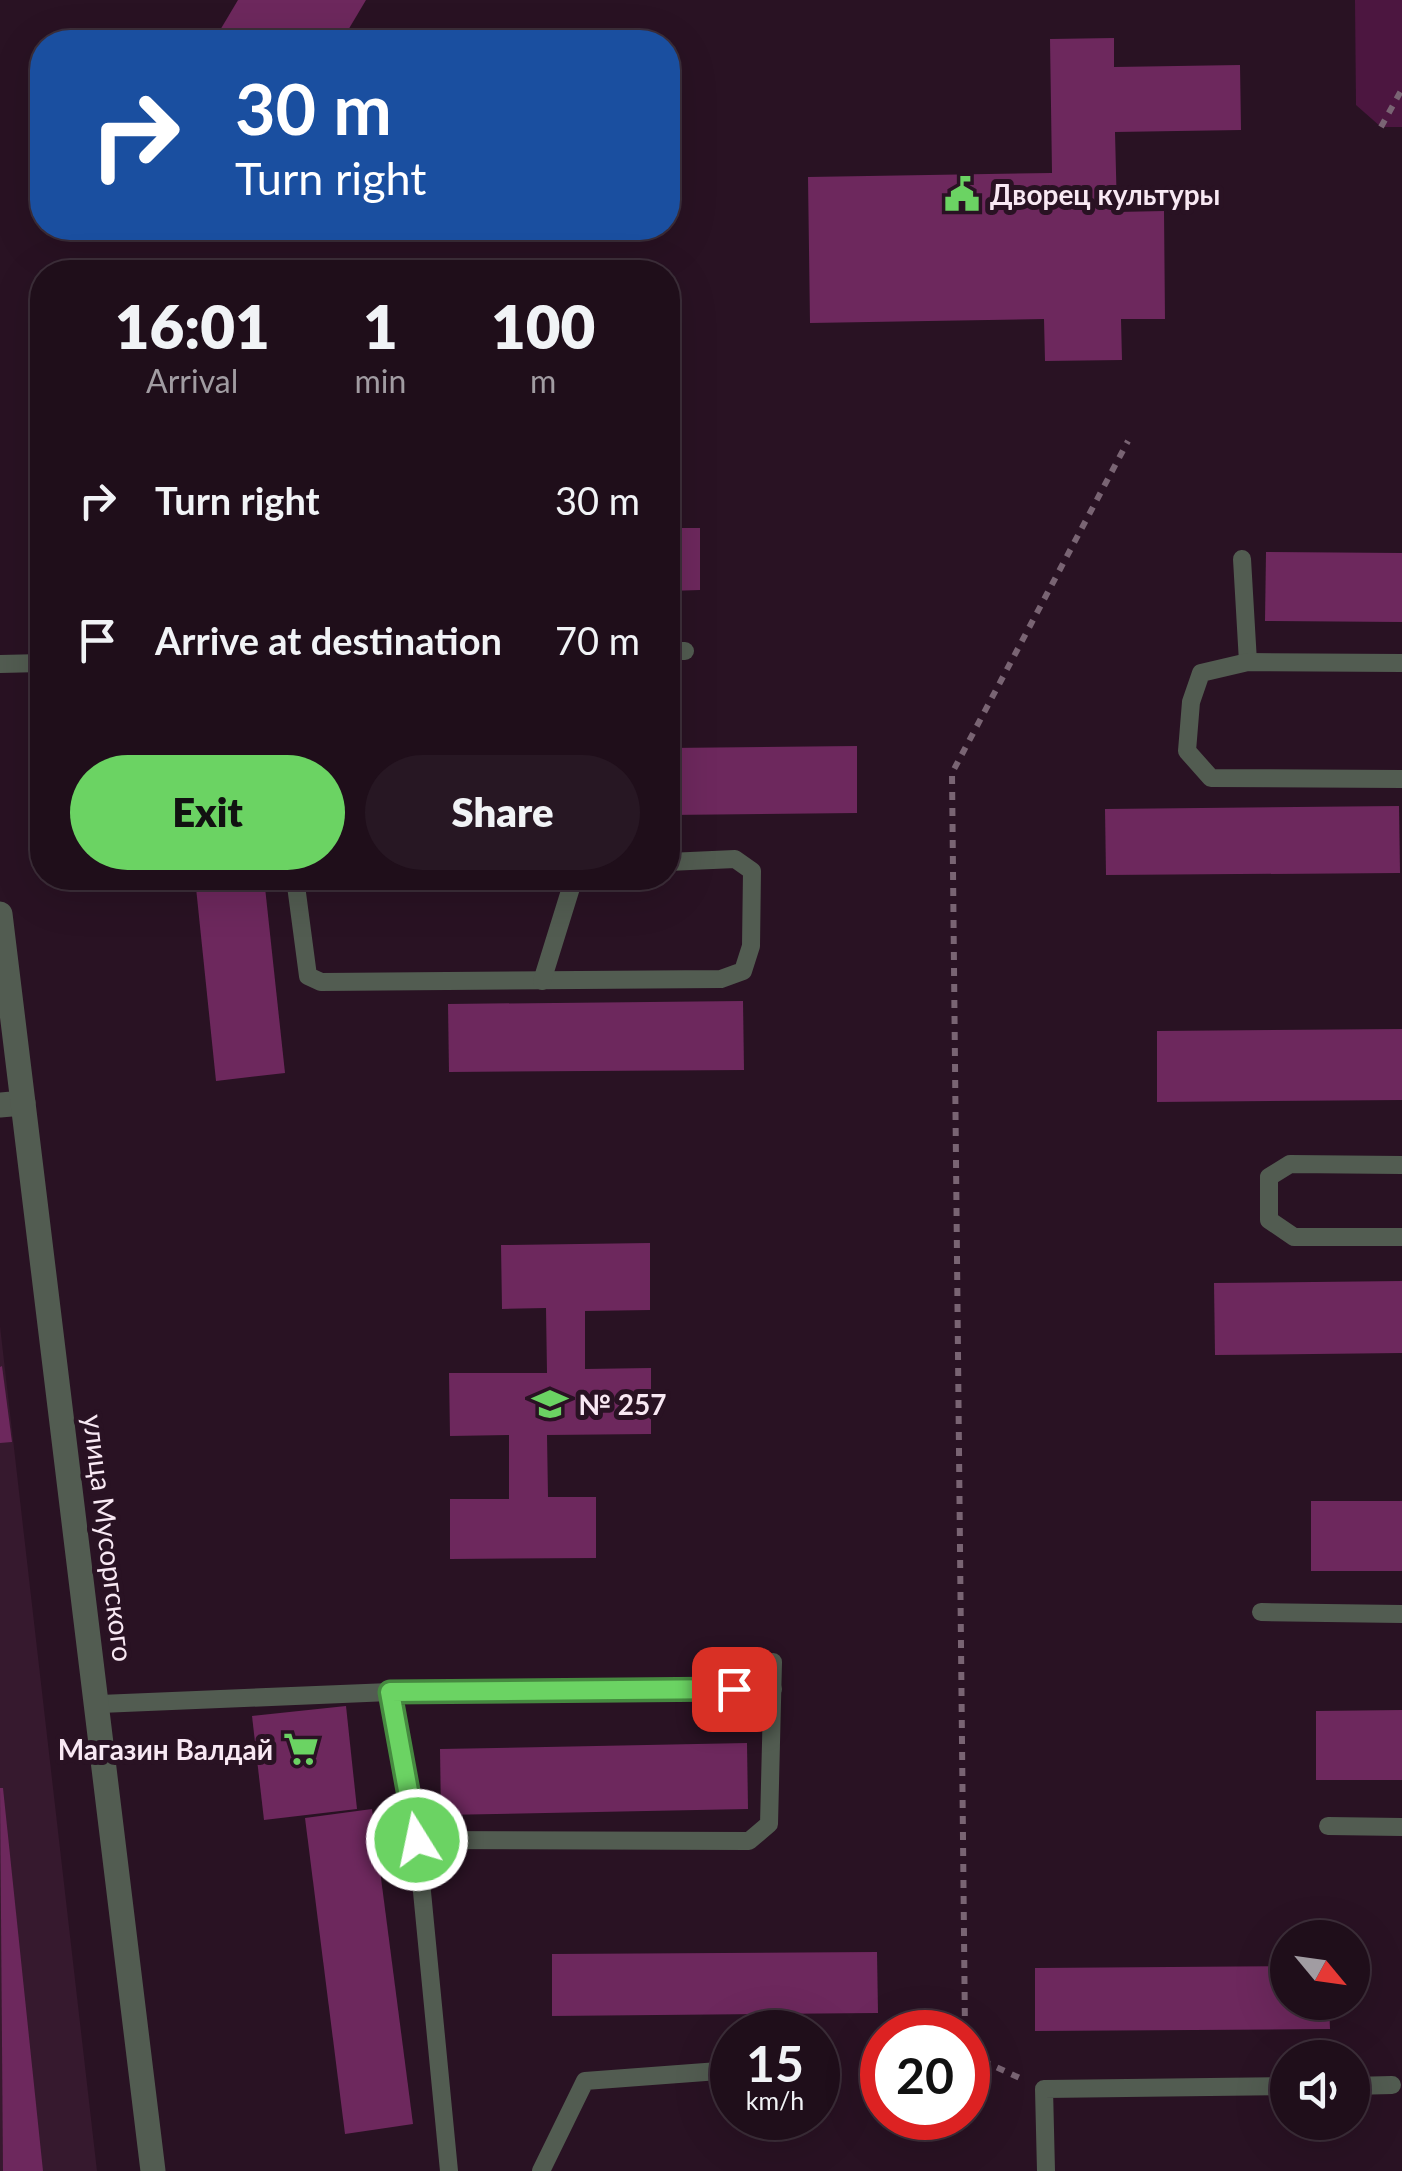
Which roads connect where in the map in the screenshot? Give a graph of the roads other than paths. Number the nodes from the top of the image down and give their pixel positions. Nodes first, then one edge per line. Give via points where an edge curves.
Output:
1 (1242, 559) dead end
2 (1248, 662) junction
3 (1402, 663) edge
4 (0, 664) edge
5 (30, 664) edge
6 (1402, 779) edge
7 (680, 861) edge
8 (296, 890) edge
9 (570, 890) edge
10 (0, 914) edge
11 (542, 981) junction
12 (12, 1104) edge
13 (1402, 1165) edge
14 (1402, 1237) edge
15 (1261, 1612) dead end
16 (1402, 1614) edge
17 (773, 1662) dead end
18 (772, 1689) junction
19 (390, 1692) junction
20 (100, 1704) junction
21 (1328, 1826) dead end
22 (1402, 1827) edge
23 (417, 1840) junction
24 (710, 2071) edge
25 (1392, 2085) dead end
26 (1270, 2086) edge
27 (1370, 2086) edge
28 (153, 2171) edge
29 (449, 2171) edge
30 (542, 2171) edge
31 (1046, 2171) edge

1 - 2 lane
2 - 3 lane
2 - 6 lane via 1201,674 1191,702 1188,751 1211,778
4 - 5 lane
7 - 11 lane via 735,859 752,871 752,946 744,971 721,980
8 - 11 lane via 308,976 321,982
9 - 11 lane
10 - 12 street, улица Мусоргского
12 - 20 street, улица Мусоргского
13 - 14 lane via 1290,1164 1269,1177 1269,1220 1294,1238
15 - 16 lane
17 - 18 lane
18 - 19 lane
18 - 23 lane via 769,1824 750,1840
19 - 20 lane
19 - 23 lane
20 - 28 street, улица Мусоргского
21 - 22 lane
23 - 29 lane
24 - 30 lane via 585,2080
25 - 27 lane
26 - 31 lane via 1044,2089

